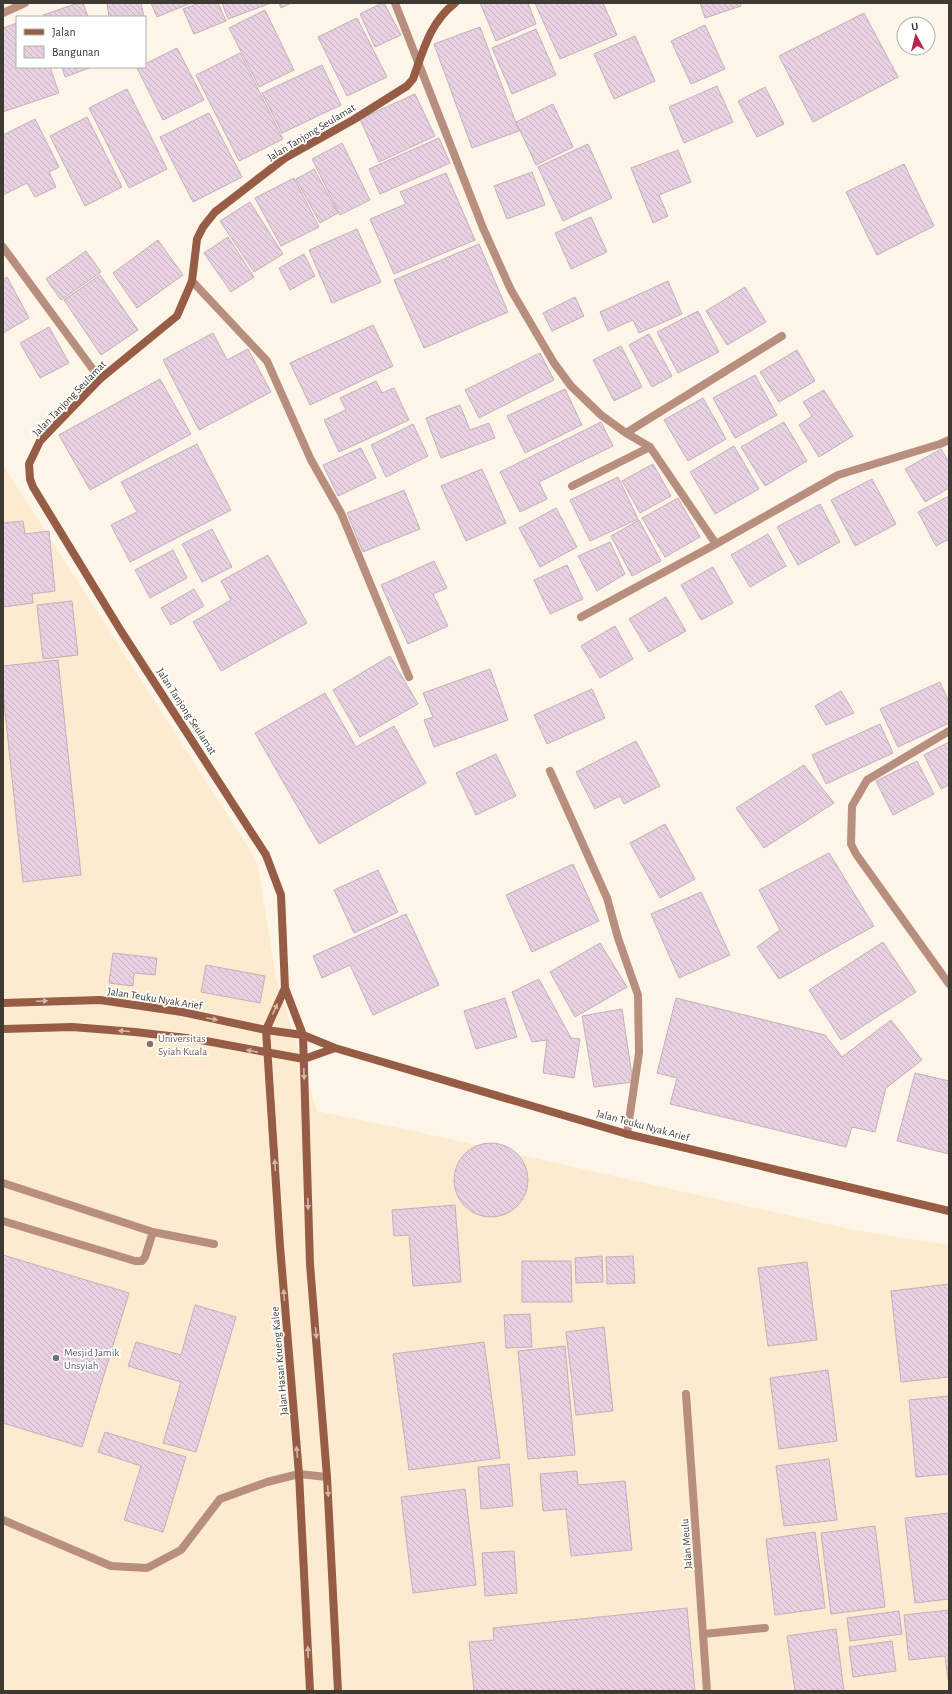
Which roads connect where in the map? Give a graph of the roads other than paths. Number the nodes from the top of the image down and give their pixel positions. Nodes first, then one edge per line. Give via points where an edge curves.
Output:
1 (25, 3) edge
2 (395, 3) edge
3 (455, 3) edge
4 (3, 13) edge
5 (419, 62) junction
6 (3, 247) edge
7 (192, 280) junction
8 (782, 336) dead end
9 (100, 379) junction
10 (626, 432) junction
11 (949, 440) edge
12 (650, 447) junction
13 (572, 486) dead end
14 (716, 544) junction
15 (581, 617) dead end
16 (409, 677) dead end
17 (949, 731) edge
18 (550, 771) dead end
19 (949, 984) edge
20 (285, 988) junction
21 (3, 1002) edge
22 (3, 1029) edge
23 (266, 1030) junction
24 (303, 1035) junction
25 (335, 1048) junction
26 (268, 1054) junction
27 (304, 1059) junction
28 (627, 1134) junction
29 (3, 1183) edge
30 (949, 1211) edge
31 (3, 1222) edge
32 (153, 1232) junction
33 (214, 1244) dead end
34 (686, 1394) dead end
35 (299, 1474) junction
36 (327, 1477) junction
37 (3, 1520) edge
38 (765, 1628) dead end
39 (703, 1634) junction
40 (310, 1691) edge
41 (338, 1691) edge
42 (707, 1691) edge

1 - 4 street
2 - 5 street
3 - 5 street, Jalan Tanjong Seulamat via 435,23
5 - 7 street, Jalan Tanjong Seulamat via 413,79 407,86 285,158 216,212 203,227 198,239
5 - 10 street via 483,228 511,290 554,363 571,386 601,415
6 - 9 street
7 - 9 street, Jalan Tanjong Seulamat via 177,316
7 - 16 street via 268,361 311,460 341,513
8 - 10 street
9 - 20 street, Jalan Tanjong Seulamat via 40,441 29,464 30,479 33,488 121,631 266,855 281,894
10 - 12 street
11 - 14 street via 838,475
12 - 13 street
12 - 14 street
14 - 15 street
17 - 19 street via 867,780 852,806 850,834 856,854
18 - 28 street via 607,898 638,995 639,1053
23 -> 20 street, Jalan Tanjong Seulamat
20 - 24 street, Jalan Tanjong Seulamat
21 -> 23 street, Jalan Teuku Nyak Arief via 100,1000 182,1012
26 -> 22 street via 195,1039 135,1032 72,1027
23 - 24 street, Jalan Teuku Nyak Arief
23 - 26 street, Jalan Hasan Krueng Kalee
24 - 25 street, Jalan Teuku Nyak Arief
24 - 27 street
25 - 27 street
25 - 28 street, Jalan Teuku Nyak Arief
26 - 27 street
35 -> 26 street, Jalan Hasan Krueng Kalee via 280,1246
27 -> 36 street via 310,1264
28 - 30 street, Jalan Teuku Nyak Arief
29 - 32 street
31 - 32 street via 135,1261 142,1261 145,1258
32 - 33 street
34 - 39 street, Jalan Meulu
35 - 36 street
35 - 37 street via 267,1482 220,1499 181,1550 147,1568 111,1566
40 -> 35 street, Jalan Hasan Krueng Kalee
36 -> 41 street
38 - 39 street
39 - 42 street, Jalan Meulu

